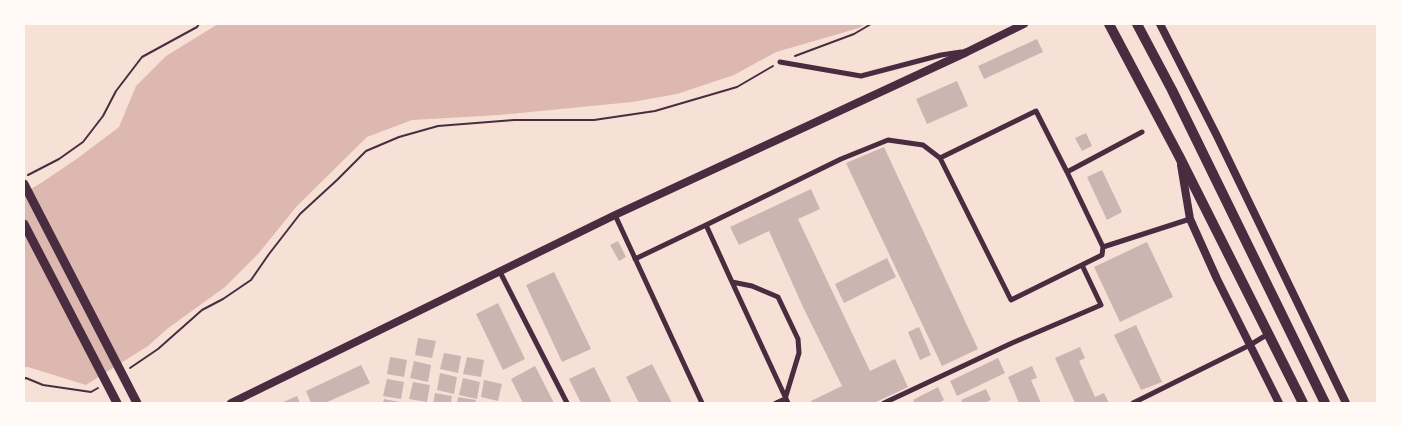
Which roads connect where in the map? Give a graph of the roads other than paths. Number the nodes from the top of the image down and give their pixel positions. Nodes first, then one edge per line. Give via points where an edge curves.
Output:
1 (1024, 24) edge
2 (1109, 24) edge
3 (1137, 24) edge
4 (1160, 24) edge
5 (967, 52) junction
6 (780, 62) road end
7 (1142, 132) dead end
8 (1180, 156) junction
9 (940, 158) junction
10 (1067, 172) junction
11 (24, 184) edge
12 (615, 216) junction
13 (1190, 219) junction
14 (24, 224) edge
15 (706, 225) junction
16 (1103, 247) junction
17 (635, 259) junction
18 (1082, 265) junction
19 (500, 272) junction
20 (732, 282) junction
21 (1268, 334) junction
22 (1250, 345) junction
23 (786, 401) edge
24 (117, 403) edge
25 (137, 403) edge
26 (231, 403) edge
27 (567, 403) edge
28 (702, 403) edge
29 (776, 403) edge
30 (884, 403) edge
31 (1133, 403) edge
32 (1279, 403) edge
33 (1303, 403) edge
34 (1325, 403) edge
35 (1346, 403) edge

1 - 5 street
2 - 8 main road
3 - 34 main road
4 - 35 street
5 - 6 street via 941,55 861,76
5 - 12 street
7 - 10 street
8 - 13 street
8 - 21 main road
9 - 10 street via 1036,111
9 - 15 street via 923,146 888,140 842,158
9 - 18 street via 1010,300
10 - 16 street
11 - 25 main road
12 - 17 street
12 - 19 street
13 - 16 street
13 - 22 street
14 - 24 main road
15 - 17 street
15 - 20 street
16 - 18 street via 1102,255
17 - 28 street
18 - 30 street via 1101,305 1012,342
19 - 26 street
19 - 27 street
20 - 23 street
20 - 23 street via 752,286 778,298 798,339 799,352
21 - 22 street
21 - 33 main road
22 - 31 street
22 - 32 street
23 - 29 street

